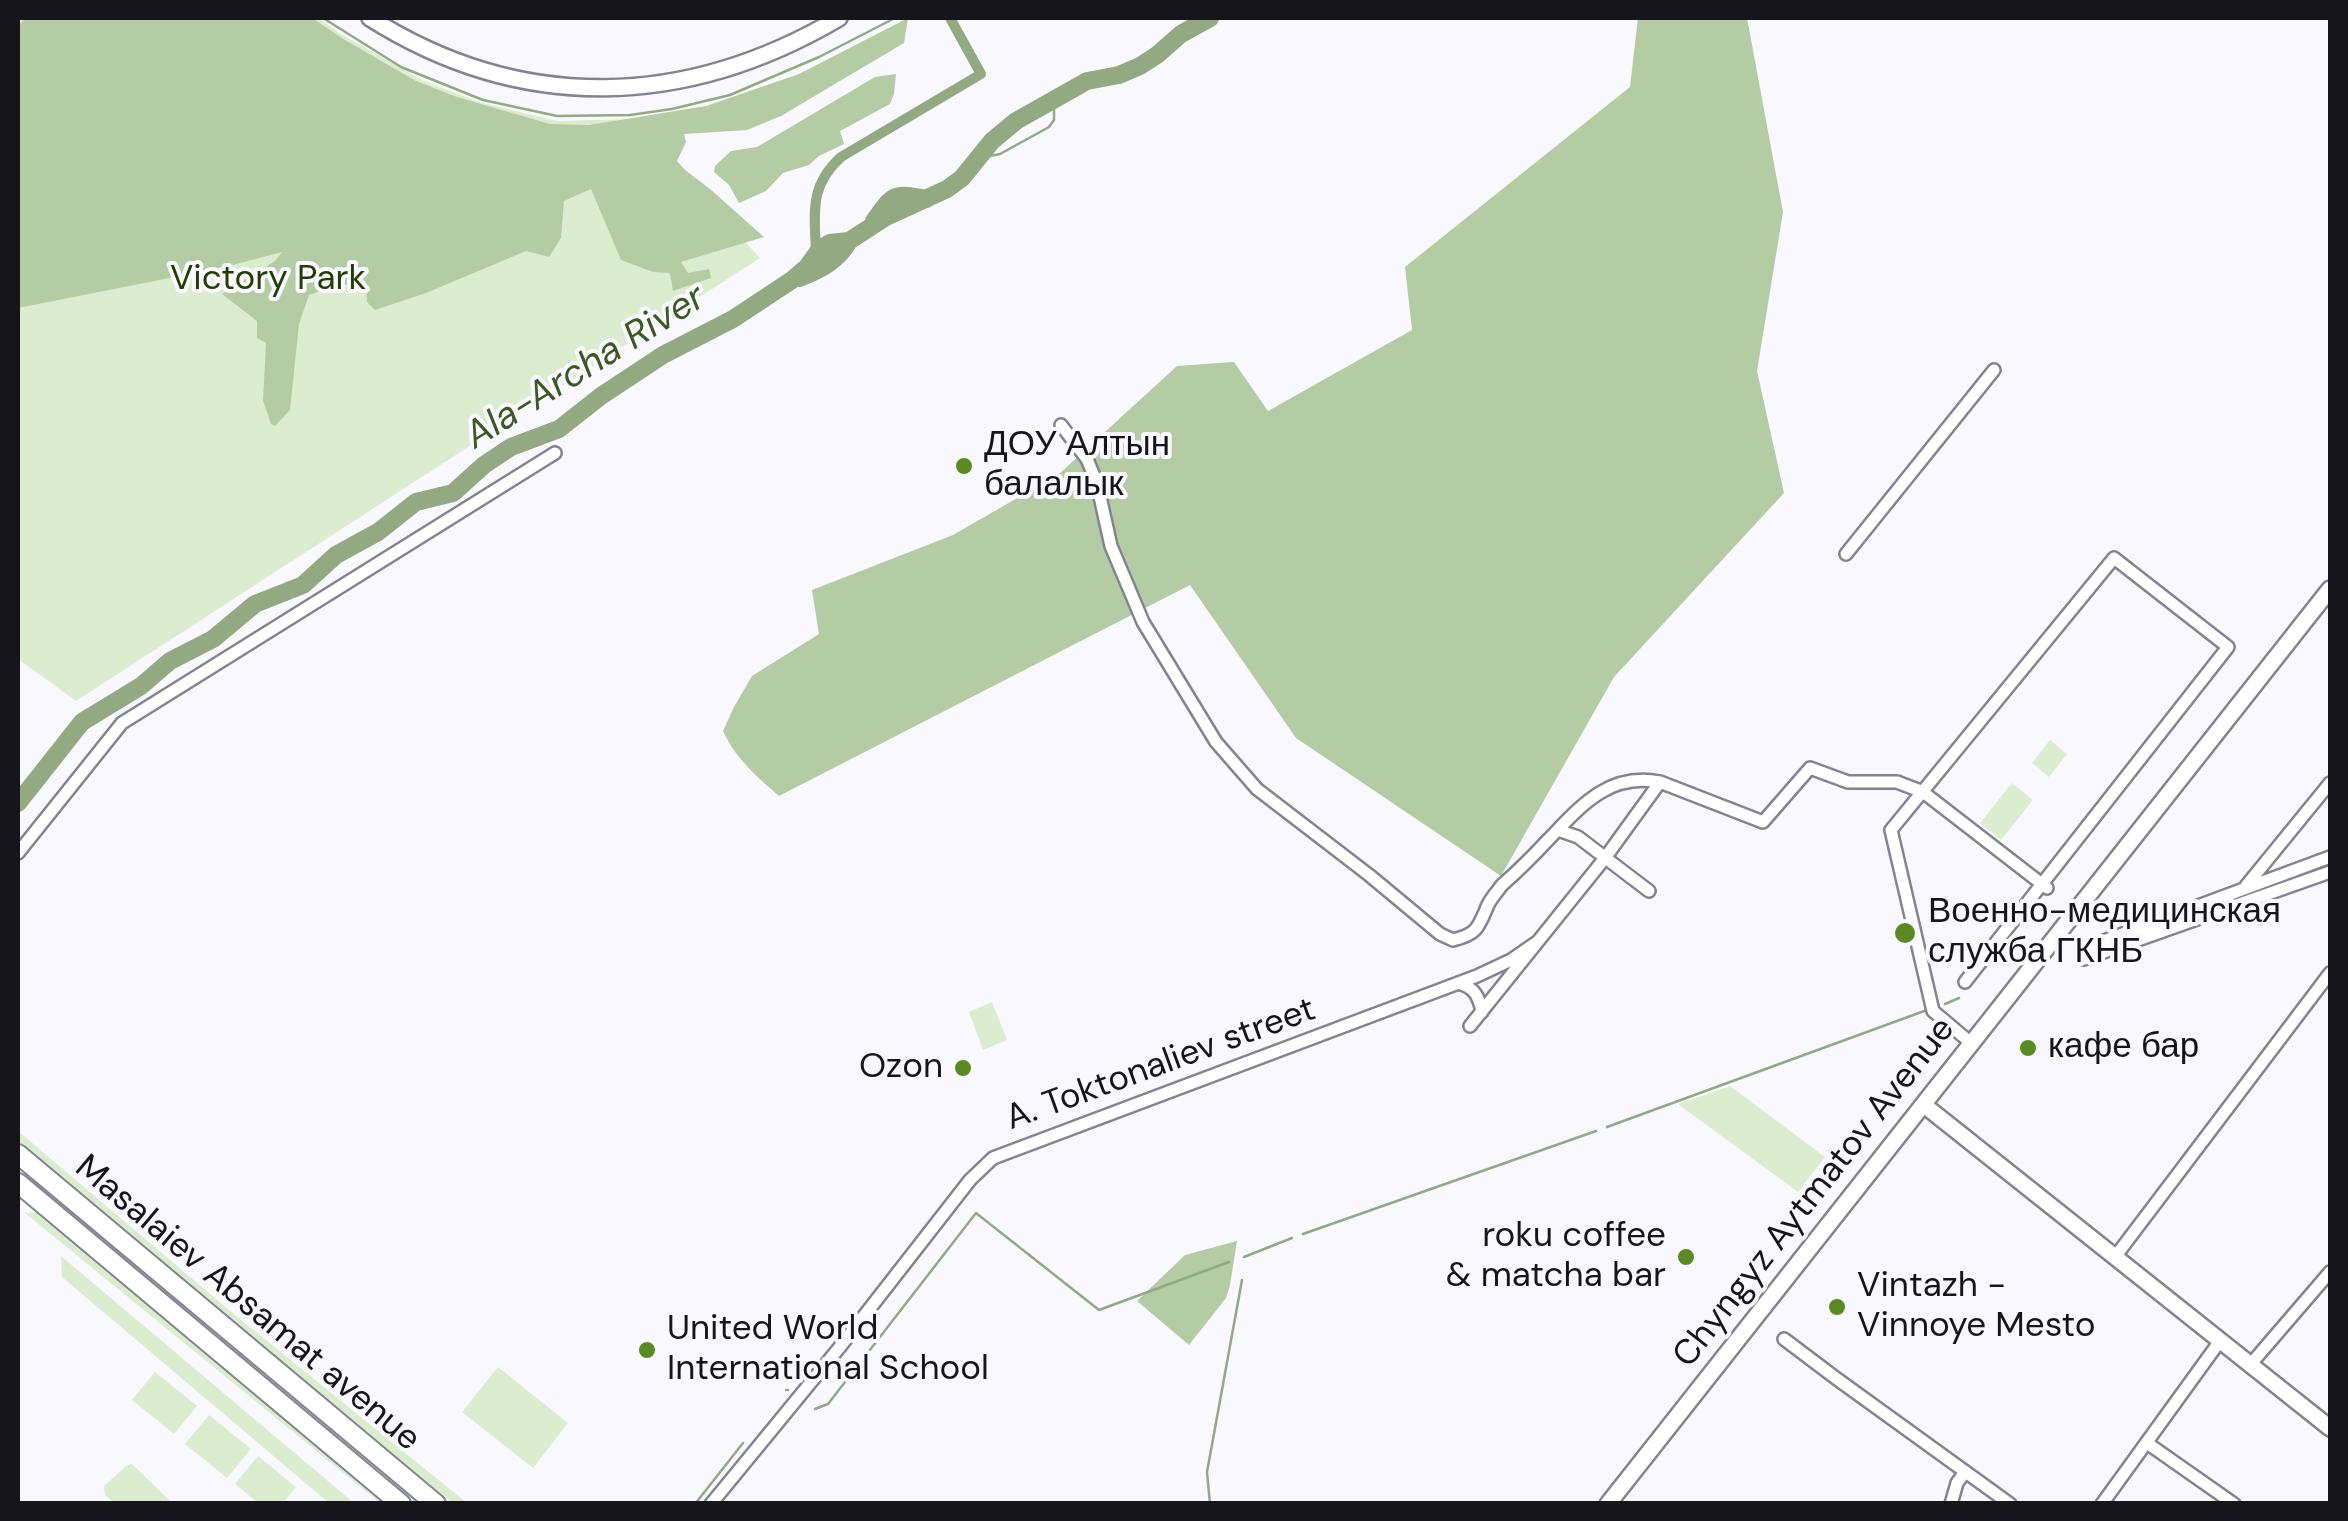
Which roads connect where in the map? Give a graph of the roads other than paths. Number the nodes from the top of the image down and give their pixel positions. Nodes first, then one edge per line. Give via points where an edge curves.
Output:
1 (370, 18) edge
2 (839, 18) edge
3 (1994, 370) dead end
4 (1061, 425) dead end
5 (556, 453) dead end
6 (1846, 554) dead end
7 (2330, 590) edge
8 (1660, 782) junction
9 (2330, 783) edge
10 (1923, 792) junction
11 (1558, 830) junction
12 (18, 853) edge
13 (2330, 857) edge
14 (1605, 858) junction
15 (2330, 872) edge
16 (2044, 886) junction
17 (2244, 889) junction
18 (1648, 891) dead end
19 (1538, 942) junction
20 (2330, 973) edge
21 (1965, 982) dead end
22 (1458, 984) junction
23 (1482, 1012) junction
24 (1470, 1026) dead end
25 (1972, 1043) junction
26 (1924, 1105) junction
27 (18, 1154) edge
28 (19, 1187) edge
29 (2114, 1257) junction
30 (2330, 1272) edge
31 (1784, 1338) dead end
32 (2220, 1341) junction
33 (2250, 1365) junction
34 (2330, 1428) edge
35 (2146, 1443) junction
36 (1965, 1472) junction
37 (401, 1504) edge
38 (436, 1504) edge
39 (711, 1504) edge
40 (1608, 1504) edge
41 (1952, 1504) edge
42 (2010, 1504) edge
43 (2102, 1504) edge
44 (2234, 1504) edge

1 - 2 main road via 475,68 587,88 712,74 775,52
3 - 6 street
4 - 11 street via 1097,483 1111,546 1143,622 1216,742 1256,789 1453,940 1477,929 1502,885
5 - 12 street via 122,724
7 - 25 main road, Chyngyz Aytmatov Avenue
8 - 10 street via 1763,822 1810,768 1848,782 1897,782
8 - 11 street via 1642,779 1602,791
8 - 14 street
9 - 17 street
10 - 16 street
10 - 16 street via 2114,558 2228,646
10 - 25 street via 1891,830 1933,1011
11 - 14 street
13 - 17 street
14 - 18 street
14 - 19 street
15 - 17 street via 2087,954 2093,945
16 - 21 street
19 - 22 street, A. Toktonaliev street
19 - 23 street
20 - 29 street
22 - 23 street via 1473,990
22 - 39 street, A. Toktonaliev street via 994,1158
23 - 24 street
25 - 26 main road, Chyngyz Aytmatov Avenue
26 - 29 main road
26 - 40 main road, Chyngyz Aytmatov Avenue
27 - 38 main road, Masalaiev Absamat avenue
28 - 37 main road, Masalaiev Absamat avenue
29 - 32 main road
30 - 33 street
31 - 36 street
32 - 33 main road
32 - 35 street
33 - 34 main road
35 - 43 street
35 - 44 street
36 - 41 street
36 - 42 street

